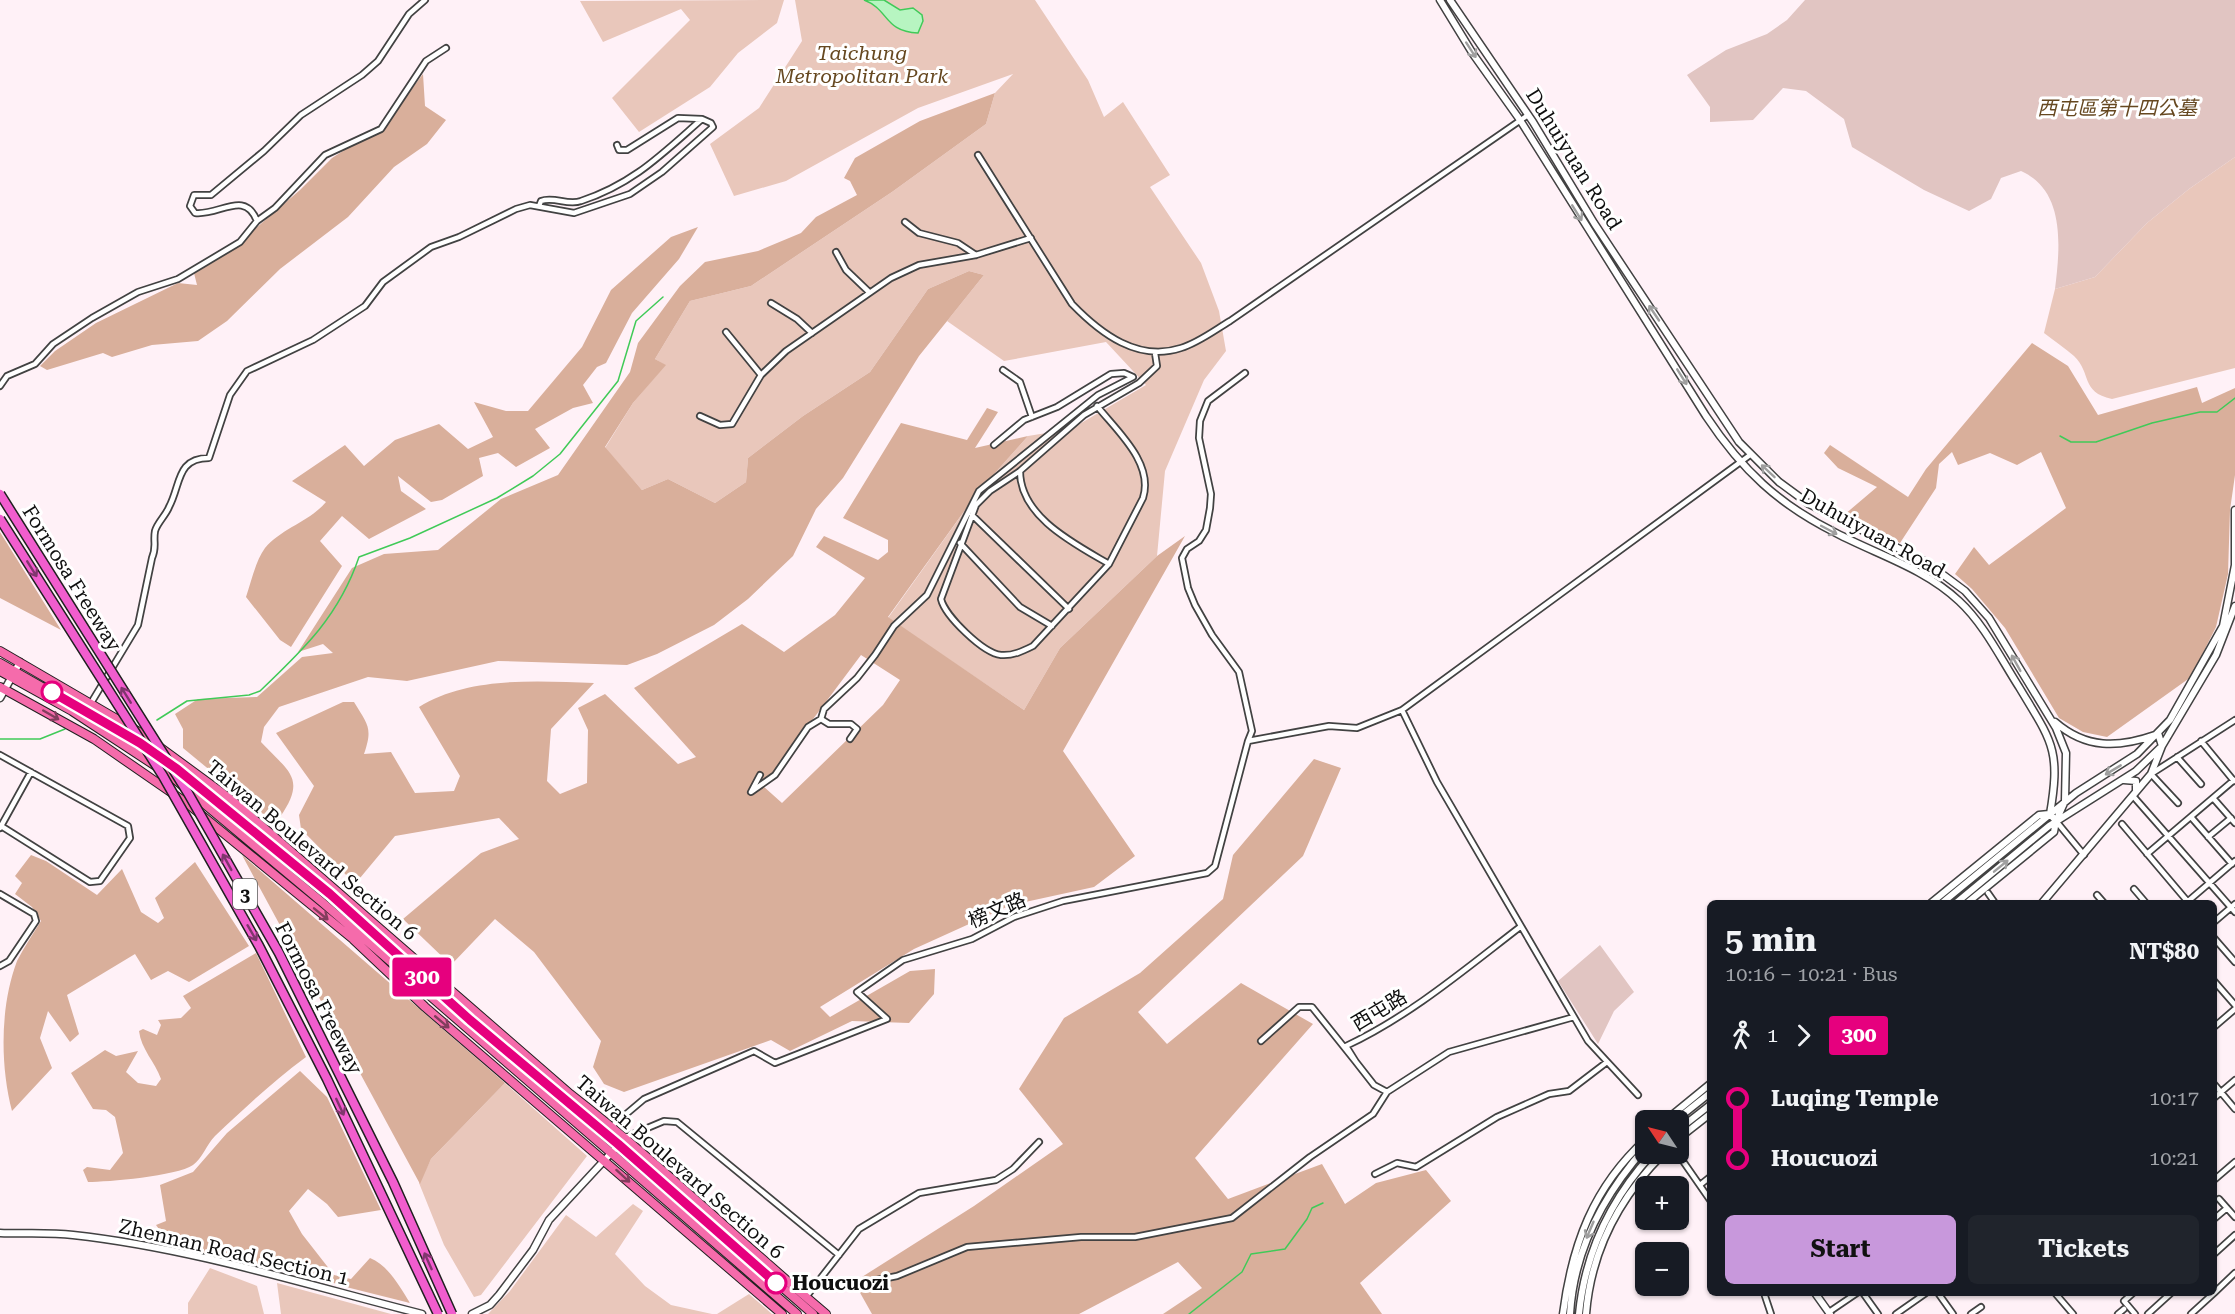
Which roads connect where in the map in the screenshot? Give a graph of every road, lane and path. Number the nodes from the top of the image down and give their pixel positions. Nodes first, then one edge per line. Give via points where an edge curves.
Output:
1 (425, 0) edge
2 (1440, 0) edge
3 (1450, 0) edge
4 (446, 48) dead end
5 (1528, 115) junction
6 (702, 119) junction
7 (1520, 120) junction
8 (617, 145) dead end
9 (978, 155) dead end
10 (538, 206) junction
11 (257, 220) junction
12 (905, 222) dead end
13 (1031, 238) junction
14 (836, 252) dead end
15 (975, 255) junction
16 (869, 292) junction
17 (771, 303) dead end
18 (726, 332) dead end
19 (812, 333) junction
20 (1155, 353) junction
21 (1003, 370) dead end
22 (1245, 373) dead end
23 (761, 375) junction
24 (0, 386) edge
25 (1097, 406) junction
26 (700, 416) dead end
27 (1032, 417) junction
28 (994, 445) dead end
29 (1750, 455) junction
30 (1740, 463) junction
31 (1020, 471) junction
32 (0, 494) edge
33 (2235, 512) edge
34 (972, 515) junction
35 (0, 519) edge
36 (960, 543) junction
37 (1109, 564) junction
38 (2235, 606) edge
39 (1070, 609) junction
40 (1052, 626) junction
41 (0, 651) edge
42 (10, 657) junction
43 (20, 662) junction
44 (1, 669) edge
45 (13, 674) junction
46 (2, 689) edge
47 (0, 698) edge
48 (91, 703) junction
49 (1402, 710) junction
50 (2047, 713) junction
51 (821, 719) junction
52 (2235, 720) edge
53 (2229, 723) junction
54 (2235, 730) edge
55 (2158, 734) junction
56 (850, 739) dead end
57 (1248, 741) junction
58 (2201, 741) junction
59 (2162, 746) junction
60 (0, 755) edge
61 (2178, 757) junction
62 (31, 772) junction
63 (2151, 774) junction
64 (760, 775) dead end
65 (2235, 781) edge
66 (2115, 783) junction
67 (2201, 784) dead end
68 (2133, 796) junction
69 (2213, 798) junction
70 (2066, 801) junction
71 (2178, 803) dead end
72 (2050, 814) junction
73 (2191, 817) junction
74 (2231, 818) junction
75 (2056, 822) junction
76 (2235, 823) edge
77 (2122, 824) dead end
78 (1, 827) edge
79 (2170, 835) junction
80 (2208, 837) junction
81 (2147, 854) junction
82 (2084, 855) junction
83 (2234, 863) edge
84 (2210, 882) junction
85 (2134, 889) dead end
86 (1988, 893) dead end
87 (0, 894) edge
88 (2097, 895) dead end
89 (1935, 900) edge
90 (1946, 900) edge
91 (1960, 900) edge
92 (1972, 900) edge
93 (1993, 900) edge
94 (2045, 900) edge
95 (2101, 900) edge
96 (2143, 900) edge
97 (2185, 900) edge
98 (2189, 900) edge
99 (2234, 908) edge
100 (2217, 920) edge
101 (1520, 927) junction
102 (2217, 941) edge
103 (2235, 962) edge
104 (0, 966) edge
105 (2217, 985) edge
106 (2235, 1007) edge
107 (1574, 1017) junction
108 (2217, 1024) edge
109 (1261, 1041) dead end
110 (1356, 1062) junction
111 (1607, 1062) junction
112 (2235, 1080) edge
113 (1707, 1086) edge
114 (2217, 1087) edge
115 (1387, 1092) junction
116 (2221, 1092) junction
117 (1638, 1095) dead end
118 (1707, 1095) edge
119 (2217, 1095) edge
120 (1707, 1107) edge
121 (2235, 1109) edge
122 (1678, 1110) edge
123 (1689, 1110) edge
124 (1707, 1116) edge
125 (1689, 1121) edge
126 (612, 1126) junction
127 (1689, 1130) edge
128 (626, 1137) junction
129 (1039, 1142) dead end
130 (618, 1144) junction
131 (1635, 1151) edge
132 (611, 1152) junction
133 (604, 1159) junction
134 (1635, 1160) edge
135 (2235, 1162) edge
136 (1642, 1164) edge
137 (1654, 1164) edge
138 (1685, 1164) edge
139 (1375, 1174) dead end
140 (2217, 1177) edge
141 (1707, 1180) edge
142 (1701, 1185) junction
143 (1707, 1195) edge
144 (2219, 1199) dead end
145 (2227, 1208) junction
146 (2217, 1216) edge
147 (2235, 1217) edge
148 (0, 1233) edge
149 (2235, 1235) edge
150 (2217, 1251) edge
151 (839, 1255) junction
152 (2235, 1273) edge
153 (876, 1280) dead end
154 (2217, 1290) edge
155 (1765, 1296) edge
156 (1817, 1296) edge
157 (1853, 1296) edge
158 (1865, 1296) edge
159 (1922, 1296) edge
160 (1940, 1296) edge
161 (2060, 1296) edge
162 (2130, 1296) edge
163 (2168, 1296) edge
164 (2211, 1296) edge
165 (806, 1297) junction
166 (1981, 1307) dead end
167 (2124, 1309) dead end
168 (1830, 1313) edge
169 (422, 1314) edge
170 (438, 1314) edge
171 (452, 1314) edge
172 (472, 1314) edge
173 (782, 1314) edge
174 (797, 1314) edge
175 (813, 1314) edge
176 (826, 1314) edge
177 (1563, 1314) edge
178 (1570, 1314) edge
179 (1580, 1314) edge
180 (1586, 1314) edge
181 (1771, 1314) edge
182 (1878, 1314) edge
183 (1896, 1314) edge
184 (1953, 1314) edge
185 (1971, 1314) edge
186 (2073, 1314) edge
187 (2118, 1314) edge
188 (2135, 1314) edge
189 (2148, 1314) edge
190 (2191, 1314) edge

1 - 11 street via 409,14 378,61 362,75 300,115 211,195 194,195 191,201 195,213 203,214 234,205 248,206
2 -> 7 street, Duhuiyuan Road
3 - 5 street, Duhuiyuan Road
4 - 11 street via 426,61 381,129 325,155 275,208
5 - 7 street
29 -> 5 street, Duhuiyuan Road via 1594,223
6 - 8 street via 678,118 627,150 619,150
6 - 10 street via 630,180 578,203 547,198
6 - 10 street via 713,127 709,134 639,189 574,213
7 - 20 street via 1230,321 1182,348
7 -> 30 street, Duhuiyuan Road via 1706,416
9 - 13 street
10 - 48 street via 516,208 459,237 431,246 383,282 365,306 313,340 247,371 237,382 209,458 197,458 185,466 170,506 155,531 157,549 138,625
11 - 24 street via 240,242 220,255 178,279 138,292 92,318 53,344 35,364 7,376
12 - 15 street via 919,233 958,243
13 - 15 street
13 - 20 street via 1072,304 1090,323 1119,344
14 - 16 street via 846,270
15 - 16 street via 919,265
16 - 19 street
17 - 19 street
18 - 23 street
19 - 23 street
20 - 25 street via 1157,366 1139,383
21 - 27 street via 1020,382
22 - 57 street via 1208,401 1200,421 1210,508 1206,530 1182,558 1196,605 1239,672 1252,731
23 - 26 street via 732,424 720,425
25 - 31 street
25 - 37 street via 1138,458 1146,476 1143,498
27 - 28 street
27 - 51 street via 1057,407 1111,374 1133,377 1098,395 979,491 927,595 894,626 869,663 824,709
29 - 30 street
50 -> 29 street, Duhuiyuan Road via 1997,629 1965,591 1926,562 1809,504
30 - 49 street
30 -> 72 street, Duhuiyuan Road via 1766,489 1804,516 1912,568 1960,602 1989,639 2052,745 2056,776
31 - 34 street via 990,492 976,505
31 - 37 street via 1020,487 1053,528
171 -> 32 highway, Formosa Freeway / 3, bridge via 393,1182 279,953 188,793
33 - 55 street via 2235,566 2223,626 2184,699
34 - 36 street
34 - 39 street
35 -> 170 highway, Formosa Freeway / 3, bridge via 163,776 259,946
36 - 40 street via 1020,607
36 - 40 street via 941,599 949,616 974,639 1000,655 1012,654 1033,646
37 - 39 street
38 - 59 street via 2216,655
39 - 40 street
41 - 42 main road, Taiwan Boulevard Section 6
42 - 43 main road, Taiwan Boulevard Section 6
42 - 44 street
43 - 45 street
43 - 48 main road, Taiwan Boulevard Section 6
44 - 45 main road, Taiwan Boulevard Section 6
45 - 46 street
45 - 130 main road, Taiwan Boulevard Section 6 via 140,743 177,769 330,894 470,1020
45 - 132 main road, Taiwan Boulevard Section 6 via 171,776
46 - 47 street
46 -> 133 main road via 94,739 188,804 353,939 425,1007
48 - 126 main road, Taiwan Boulevard Section 6 via 139,732 233,801
49 - 57 street via 1357,728 1329,726
49 - 101 street via 1437,782
50 - 55 street via 2064,730 2095,744 2127,744
50 - 70 street, Duhuiyuan Road via 2066,753
51 - 56 street via 829,724 851,724 857,729
51 - 64 street via 803,733 775,775 751,792
52 - 53 street
53 - 54 street
53 - 58 street
55 - 59 street
55 -> 70 street via 2137,754
57 - 126 street, 榜文路 via 1215,866 1207,873 1063,901 1014,917 972,939 903,960 857,992 887,1019 775,1063 754,1051 644,1099
58 - 61 street
58 - 65 street
59 - 63 street
59 - 66 street via 2141,767
60 - 62 street
61 - 63 street
61 - 67 street
62 - 78 street
62 - 78 street via 128,826 130,838 100,881 90,882
63 - 68 street
63 - 71 street
65 - 69 street
66 - 68 street via 2131,778 2136,781
66 - 75 street
68 - 79 street
68 - 82 street
69 - 73 street
69 - 74 street
70 - 72 street
70 - 75 street, Duhuiyuan Road
72 - 75 street
72 - 89 street via 2039,815
72 - 90 street
73 - 79 street
73 - 80 street
74 - 76 street
74 - 80 street
75 - 82 street
91 -> 75 street
75 - 92 street via 2054,832
77 - 81 street
79 - 81 street
79 - 84 street
80 - 83 street
81 - 97 street
82 - 94 street
83 - 84 street
84 - 98 street
84 - 99 street
85 - 96 street
86 - 93 street
87 - 104 street via 34,914 36,921 9,961
88 - 95 street
99 - 100 street
101 - 107 street
101 - 110 street, 西屯路 via 1427,999 1371,1035 1346,1046
102 - 103 street
105 - 106 street
106 - 108 street
107 - 111 street
107 - 115 street via 1449,1052
109 - 110 street, 西屯路 via 1299,1007 1312,1007
110 - 115 street via 1374,1085
111 - 117 street
111 - 139 street via 1569,1091 1549,1094 1497,1117 1416,1167 1397,1163
112 - 116 street
113 - 122 street
114 - 116 street
115 - 153 street via 1373,1114 1232,1218 1136,1237 1081,1237 967,1247
116 - 119 street
116 - 121 street
118 - 123 street
120 - 125 street
124 - 127 street
126 - 128 main road, Taiwan Boulevard Section 6
128 - 130 street
128 - 151 street via 664,1121 677,1122
128 - 165 main road, Taiwan Boulevard Section 6
129 - 151 street via 1013,1169 996,1180 919,1193 860,1229
130 - 132 street
130 - 175 main road, Taiwan Boulevard Section 6
131 - 177 street via 1612,1176 1588,1214 1577,1242
132 - 133 street
132 - 174 main road, Taiwan Boulevard Section 6
133 - 172 street via 549,1220 533,1250 499,1295
133 -> 173 main road
134 -> 178 street via 1589,1230 1573,1286
135 - 140 street
136 - 179 street via 1599,1232 1585,1275
137 - 180 street via 1634,1186 1609,1226 1592,1274
138 - 142 street
141 - 142 street
142 - 143 street
144 - 145 street
145 - 146 street
145 - 147 street
148 - 169 street, Zhennan Road Section 1 via 105,1239 231,1264
149 - 150 street
151 - 165 street
152 - 154 street
155 - 181 street
156 - 168 street
157 - 168 street
158 - 182 street
159 - 183 street
160 - 184 street
161 - 186 street
162 - 188 street via 2124,1301
163 - 189 street
164 - 190 street
165 - 176 main road, Taiwan Boulevard Section 6
166 - 185 street
167 - 187 street

